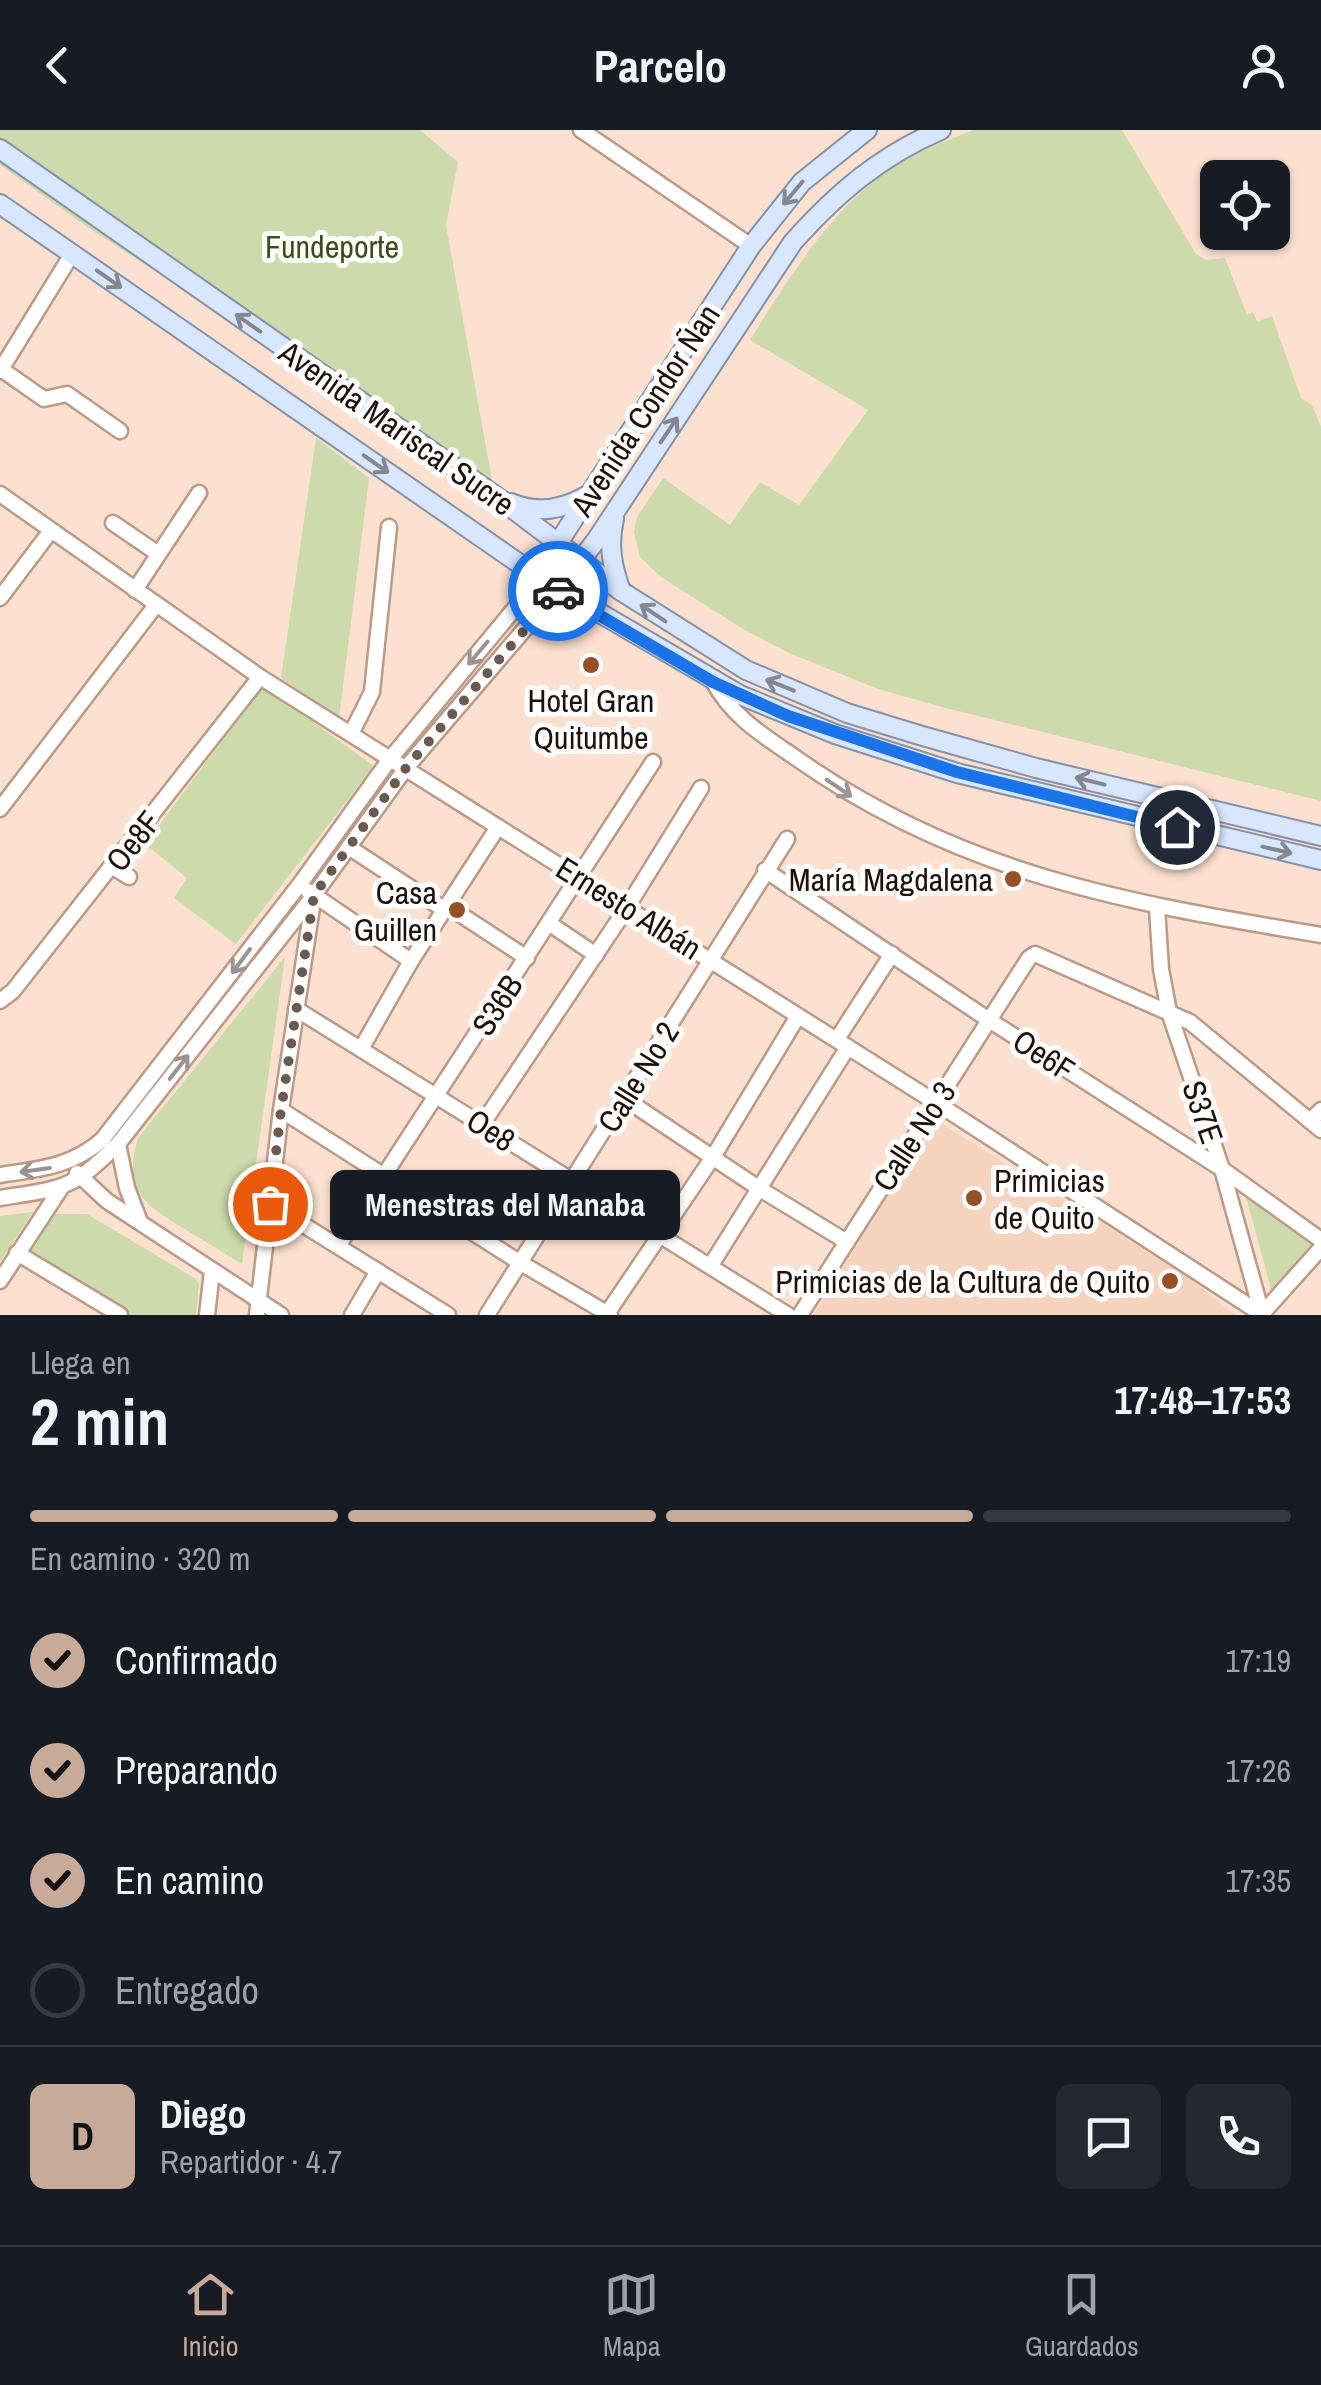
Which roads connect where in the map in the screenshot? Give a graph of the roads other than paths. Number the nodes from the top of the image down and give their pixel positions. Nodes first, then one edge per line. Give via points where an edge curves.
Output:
1 (581, 130) edge
2 (867, 130) edge
3 (941, 130) edge
4 (0, 149) edge
5 (0, 204) edge
6 (751, 246) junction
7 (72, 254) junction
8 (1, 370) edge
9 (120, 430) dead end
10 (199, 492) dead end
11 (0, 494) edge
12 (591, 494) junction
13 (500, 499) junction
14 (615, 511) junction
15 (113, 523) dead end
16 (389, 527) dead end
17 (50, 532) junction
18 (558, 543) junction
19 (157, 553) junction
20 (582, 560) junction
21 (540, 578) junction
22 (559, 589) junction
23 (135, 590) junction
24 (621, 592) junction
25 (0, 598) edge
26 (156, 605) junction
27 (260, 676) junction
28 (713, 682) junction
29 (351, 734) junction
30 (390, 759) junction
31 (654, 762) dead end
32 (406, 768) junction
33 (701, 788) dead end
34 (0, 809) edge
35 (498, 828) junction
36 (1321, 836) edge
37 (787, 838) dead end
38 (350, 848) junction
39 (1321, 860) edge
40 (113, 867) junction
41 (766, 870) junction
42 (129, 876) dead end
43 (580, 878) junction
44 (300, 884) junction
45 (314, 895) junction
46 (445, 907) junction
47 (1157, 908) junction
48 (626, 910) junction
49 (550, 924) junction
50 (1321, 935) edge
51 (892, 954) junction
52 (596, 955) junction
53 (528, 958) junction
54 (711, 959) junction
55 (411, 961) junction
56 (0, 1001) edge
57 (296, 1009) junction
58 (1169, 1012) junction
59 (798, 1016) junction
60 (990, 1020) junction
61 (843, 1043) junction
62 (361, 1049) junction
63 (438, 1096) junction
64 (625, 1099) junction
65 (935, 1102) junction
66 (281, 1110) junction
67 (1317, 1120) edge
68 (481, 1126) junction
69 (118, 1144) junction
70 (713, 1157) junction
71 (70, 1162) junction
72 (1222, 1169) junction
73 (384, 1174) junction
74 (0, 1175) edge
75 (81, 1178) junction
76 (572, 1181) junction
77 (62, 1188) junction
78 (760, 1189) junction
79 (0, 1198) edge
80 (270, 1204) junction
81 (140, 1223) junction
82 (660, 1236) junction
83 (846, 1242) junction
84 (1321, 1244) edge
85 (338, 1246) junction
86 (17, 1253) junction
87 (519, 1262) junction
88 (710, 1266) junction
89 (212, 1271) junction
90 (378, 1271) junction
91 (0, 1281) edge
92 (258, 1308) edge
93 (607, 1314) edge
94 (120, 1315) edge
95 (207, 1315) edge
96 (281, 1315) edge
97 (352, 1315) edge
98 (448, 1315) edge
99 (487, 1315) edge
100 (788, 1315) edge
101 (800, 1315) edge
102 (1262, 1315) edge

1 - 6 street
2 -> 6 main road, Avenida Condor Ñan via 802,182
14 -> 3 main road, Avenida Condor Ñan via 793,242 878,162
13 -> 4 main road, Avenida Mariscal Sucre
5 - 7 main road, Avenida Mariscal Sucre
6 - 12 main road, Avenida Condor Ñan
7 - 8 street
7 -> 21 main road, Avenida Mariscal Sucre
8 - 9 street via 44,399 66,394
10 - 19 street
11 - 17 street, Ernesto Albán
12 - 13 main road via 546,510
12 - 18 main road, Avenida Condor Ñan
13 - 18 main road, Avenida Mariscal Sucre
14 - 20 main road, Avenida Condor Ñan
14 - 24 main road via 612,566
15 - 19 street
16 - 29 street via 372,692
17 - 23 street, Ernesto Albán
17 - 25 street
18 - 20 main road, Avenida Mariscal Sucre
18 - 21 main road, Avenida Condor Ñan
19 - 23 street
20 - 22 main road, Avenida Condor Ñan
20 - 24 main road, Avenida Mariscal Sucre
21 - 22 main road, Avenida Mariscal Sucre
21 -> 30 street, Avenida Condor Ñan
22 - 28 main road, Avenida Mariscal Sucre
22 - 32 street
23 - 26 street, Ernesto Albán
36 -> 24 main road, Avenida Mariscal Sucre via 1036,768 848,713 746,670
26 - 27 street, Ernesto Albán
26 - 34 street
27 - 29 street, Ernesto Albán
27 - 40 street, Oe8F
28 -> 39 main road, Avenida Mariscal Sucre via 894,754
28 -> 47 street via 748,724 893,818 1034,875
29 - 30 street, Ernesto Albán
30 - 32 street, Ernesto Albán
30 - 44 street, Avenida Condor Ñan
31 - 43 street, S36B
32 - 35 street, Ernesto Albán
32 - 38 street
33 - 48 street
35 - 43 street, Ernesto Albán
35 - 46 street
37 - 41 street, Calle No 2
38 - 45 street
38 - 46 street
40 - 42 street
40 - 56 street, Oe8F
41 - 51 street, Oe6F
41 - 54 street, Calle No 2
43 - 48 street, Ernesto Albán
43 - 49 street, S36B
44 - 45 street
44 -> 71 street, Avenida Condor Ñan via 116,1124
45 - 55 street
45 - 57 street
69 -> 45 street
46 - 53 street
46 - 55 street
47 - 50 street
47 - 58 street, S37E
48 - 52 street
48 - 54 street, Ernesto Albán
49 - 52 street
49 - 53 street, S36B
51 - 60 street, Oe6F
51 - 61 street
52 - 68 street
53 - 63 street, S36B
54 - 59 street, Ernesto Albán
54 - 64 street, Calle No 2
55 - 62 street
57 - 62 street, Oe8
57 - 66 street
58 - 60 street, Calle No 3 via 1040,954 1029,958
58 - 67 street via 1210,1035
58 - 72 street, S37E
59 - 61 street, Ernesto Albán
59 - 70 street
60 - 65 street, Calle No 3
60 - 72 street, Oe6F
61 - 65 street, Ernesto Albán
61 - 78 street
62 - 63 street, Oe8
63 - 68 street, Oe8
63 - 73 street, S36B
64 - 70 street
64 - 76 street, Calle No 2
65 - 83 street, Calle No 3
65 - 102 street, Ernesto Albán
66 - 73 street
66 - 80 street
68 - 76 street, Oe8
69 - 75 street
69 - 81 street
70 - 78 street
70 - 82 street
71 -> 74 street, Avenida Condor Ñan
71 - 75 street
72 - 84 street, Oe6F
72 - 102 street, S37E
73 - 85 street, S36B
73 - 87 street
75 - 77 street
75 - 81 street
76 - 82 street, Oe8
76 - 87 street, Calle No 2
77 - 79 street
77 - 86 street
78 - 83 street
78 - 88 street
80 - 85 street
80 - 92 street
81 - 89 street
82 - 88 street, Oe8
82 - 93 street
83 - 101 street, Calle No 3
84 - 102 street
85 - 90 street
86 - 91 street
86 - 94 street
87 - 93 street
87 - 99 street, Calle No 2
88 - 100 street, Oe8
89 - 92 street
89 - 95 street
90 - 97 street
90 - 98 street
92 - 96 street

